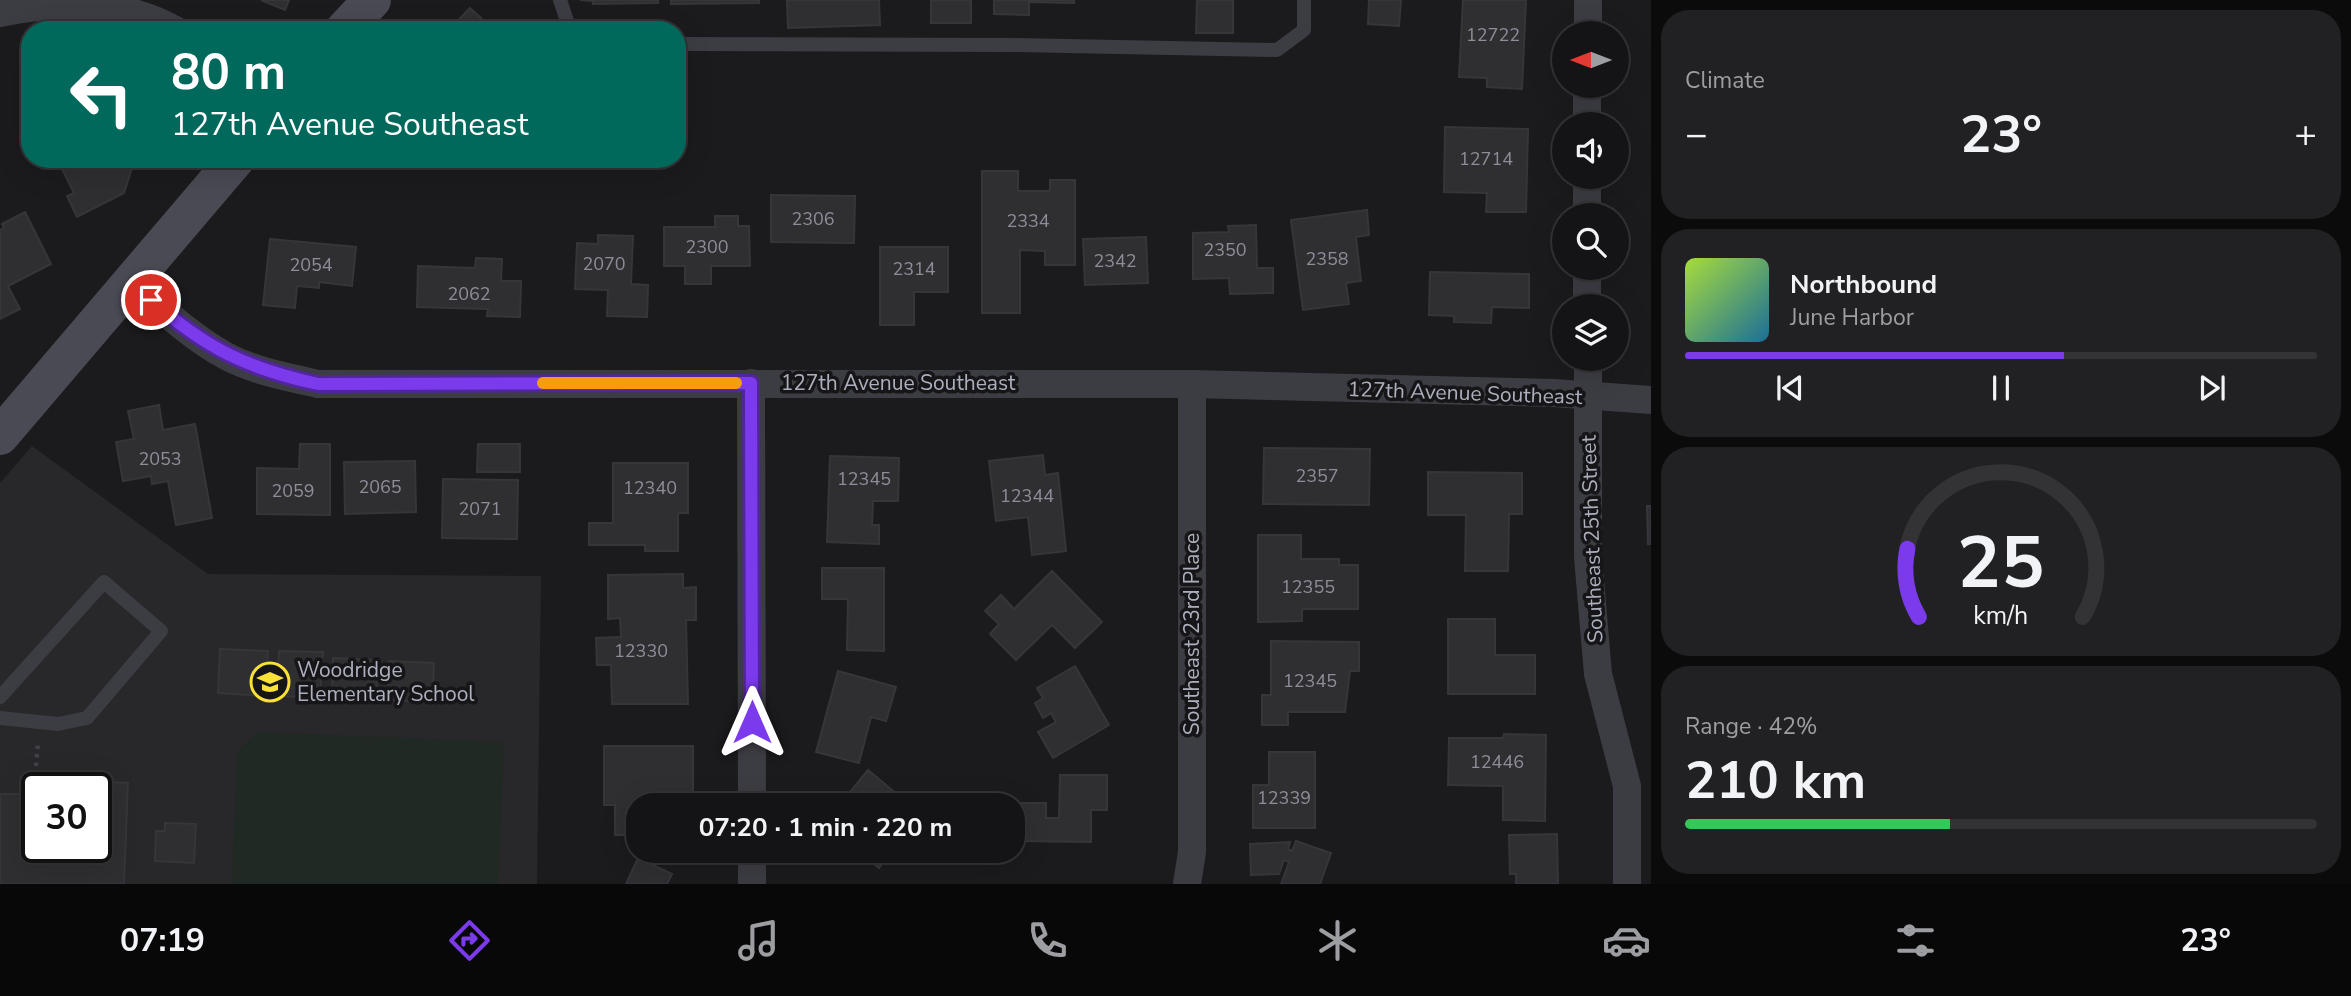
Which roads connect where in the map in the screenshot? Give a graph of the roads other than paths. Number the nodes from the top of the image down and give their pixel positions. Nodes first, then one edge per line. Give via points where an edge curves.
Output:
1 (372, 0) edge
2 (560, 0) edge
3 (1304, 0) edge
4 (1588, 0) edge
5 (0, 13) edge
6 (154, 21) edge
7 (352, 21) edge
8 (567, 21) edge
9 (1588, 21) edge
10 (686, 44) edge
11 (228, 168) edge
12 (132, 283) junction
13 (1588, 371) edge
14 (751, 383) junction
15 (1192, 384) junction
16 (1589, 397) junction
17 (1651, 400) edge
18 (0, 436) edge
19 (0, 697) edge
20 (0, 719) edge
21 (752, 793) edge
22 (752, 863) edge
23 (752, 884) edge
24 (1187, 884) edge
25 (1627, 884) edge

1 - 7 street
2 - 8 lane
3 - 10 lane via 1304,30 1277,50
4 - 9 street
5 - 6 street via 53,5 96,6
11 - 12 street
12 - 14 street, 127th Avenue Southeast via 175,321 226,356 318,384
12 - 18 street
13 - 16 street, Southeast 25th Street
14 - 15 street, 127th Avenue Southeast
14 - 21 street
15 - 16 street, 127th Avenue Southeast
15 - 24 street, Southeast 23rd Place via 1192,852
16 - 17 street, 127th Avenue Southeast
16 - 25 street, Southeast 25th Street via 1588,557 1598,674 1627,786
19 - 20 lane via 104,582 161,631 86,718 58,724
22 - 23 street

